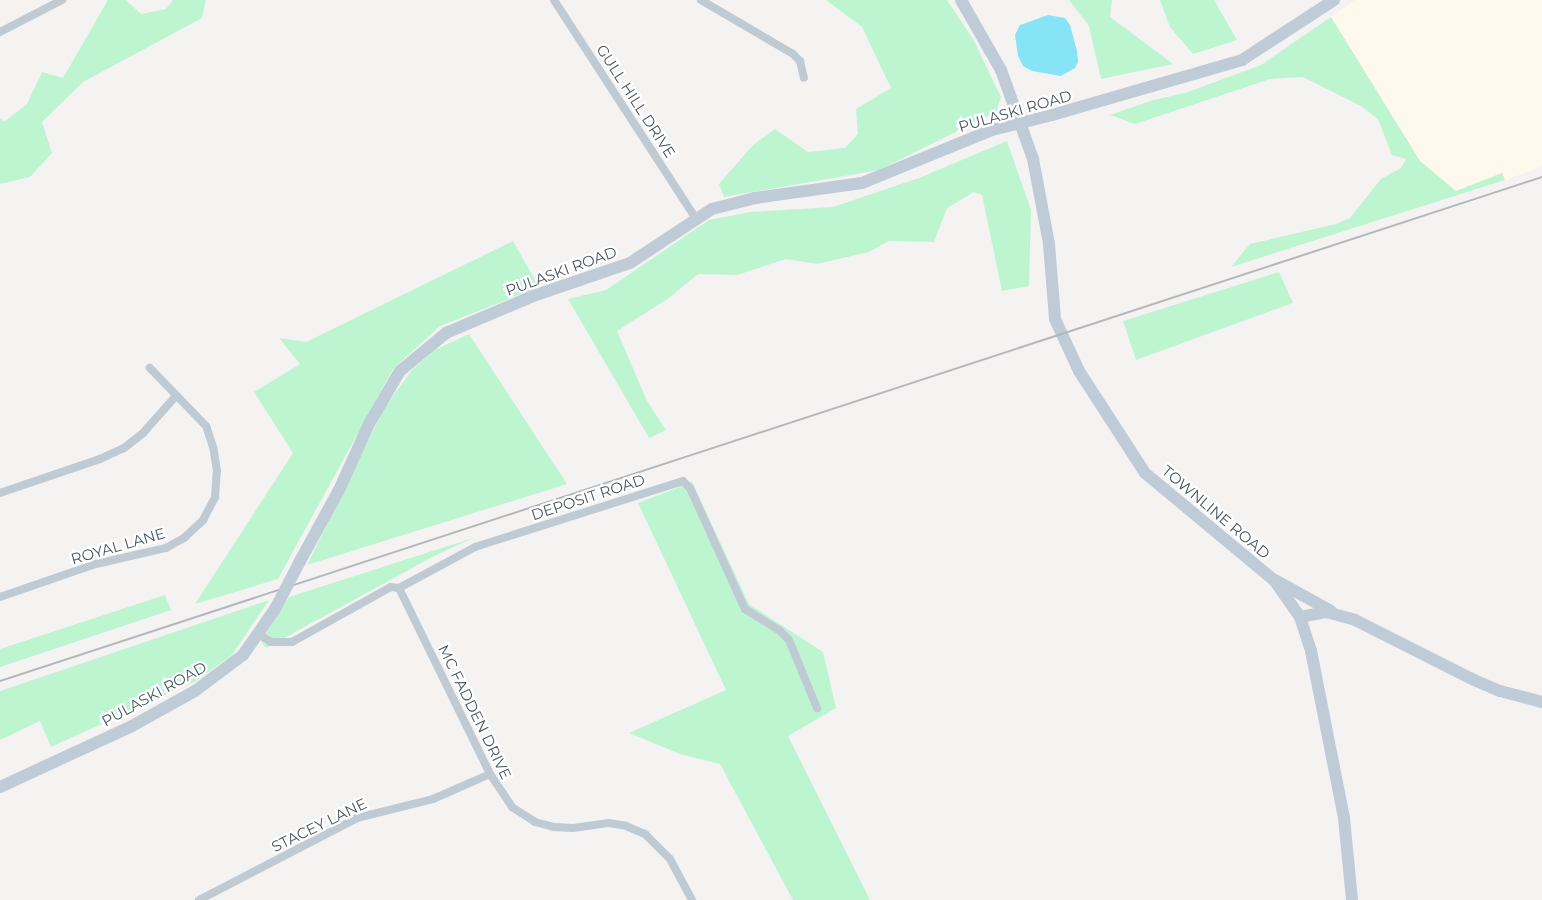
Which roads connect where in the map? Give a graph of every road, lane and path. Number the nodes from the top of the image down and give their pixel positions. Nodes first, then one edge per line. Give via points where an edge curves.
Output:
1 (62, 0) edge
2 (554, 0) edge
3 (701, 0) edge
4 (961, 0) edge
5 (1334, 0) edge
6 (0, 32) edge
7 (804, 78) dead end
8 (1020, 123) junction
9 (695, 217) junction
10 (150, 368) dead end
11 (176, 396) junction
12 (0, 493) edge
13 (1274, 580) junction
14 (399, 588) junction
15 (0, 597) edge
16 (1335, 613) junction
17 (1300, 618) junction
18 (259, 634) junction
19 (1542, 702) edge
20 (817, 708) dead end
21 (490, 774) junction
22 (0, 787) edge
23 (199, 900) edge
24 (692, 900) edge
25 (1352, 900) edge

1 - 6 street
2 - 9 street, GULL HILL DRIVE
3 - 7 street via 793,54 800,61
4 - 8 main road, TOWNLINE ROAD via 1001,70
5 - 8 main road, PULASKI ROAD via 1242,60
8 - 9 main road, PULASKI ROAD via 960,142 862,183 755,198
8 - 13 main road, TOWNLINE ROAD via 1033,159 1049,244 1055,319 1079,372 1145,472
9 - 18 main road, PULASKI ROAD, bridge via 630,262 533,296 446,333 400,371
10 - 11 street, ROYAL LANE
11 - 12 street via 124,448
11 - 15 street, ROYAL LANE via 206,426 213,447 217,471 214,497 202,520 184,538 166,548 96,564
13 - 16 main road
13 - 17 main road, TOWNLINE ROAD
14 - 18 street, DEPOSIT ROAD via 391,586 292,642 271,642
14 - 20 street, DEPOSIT ROAD via 475,547 683,481 690,488 745,609 789,640
14 - 21 street, MC FADDEN DRIVE
16 - 17 main road via 1318,612
16 - 19 main road via 1474,680
17 - 25 main road, TOWNLINE ROAD via 1315,672 1344,818
18 - 22 main road, PULASKI ROAD via 228,668 195,691 132,726
21 - 23 street, STACEY LANE via 433,799 357,818
21 - 24 street, MC FADDEN DRIVE via 512,807 536,822 573,828 608,823 645,834 670,859

